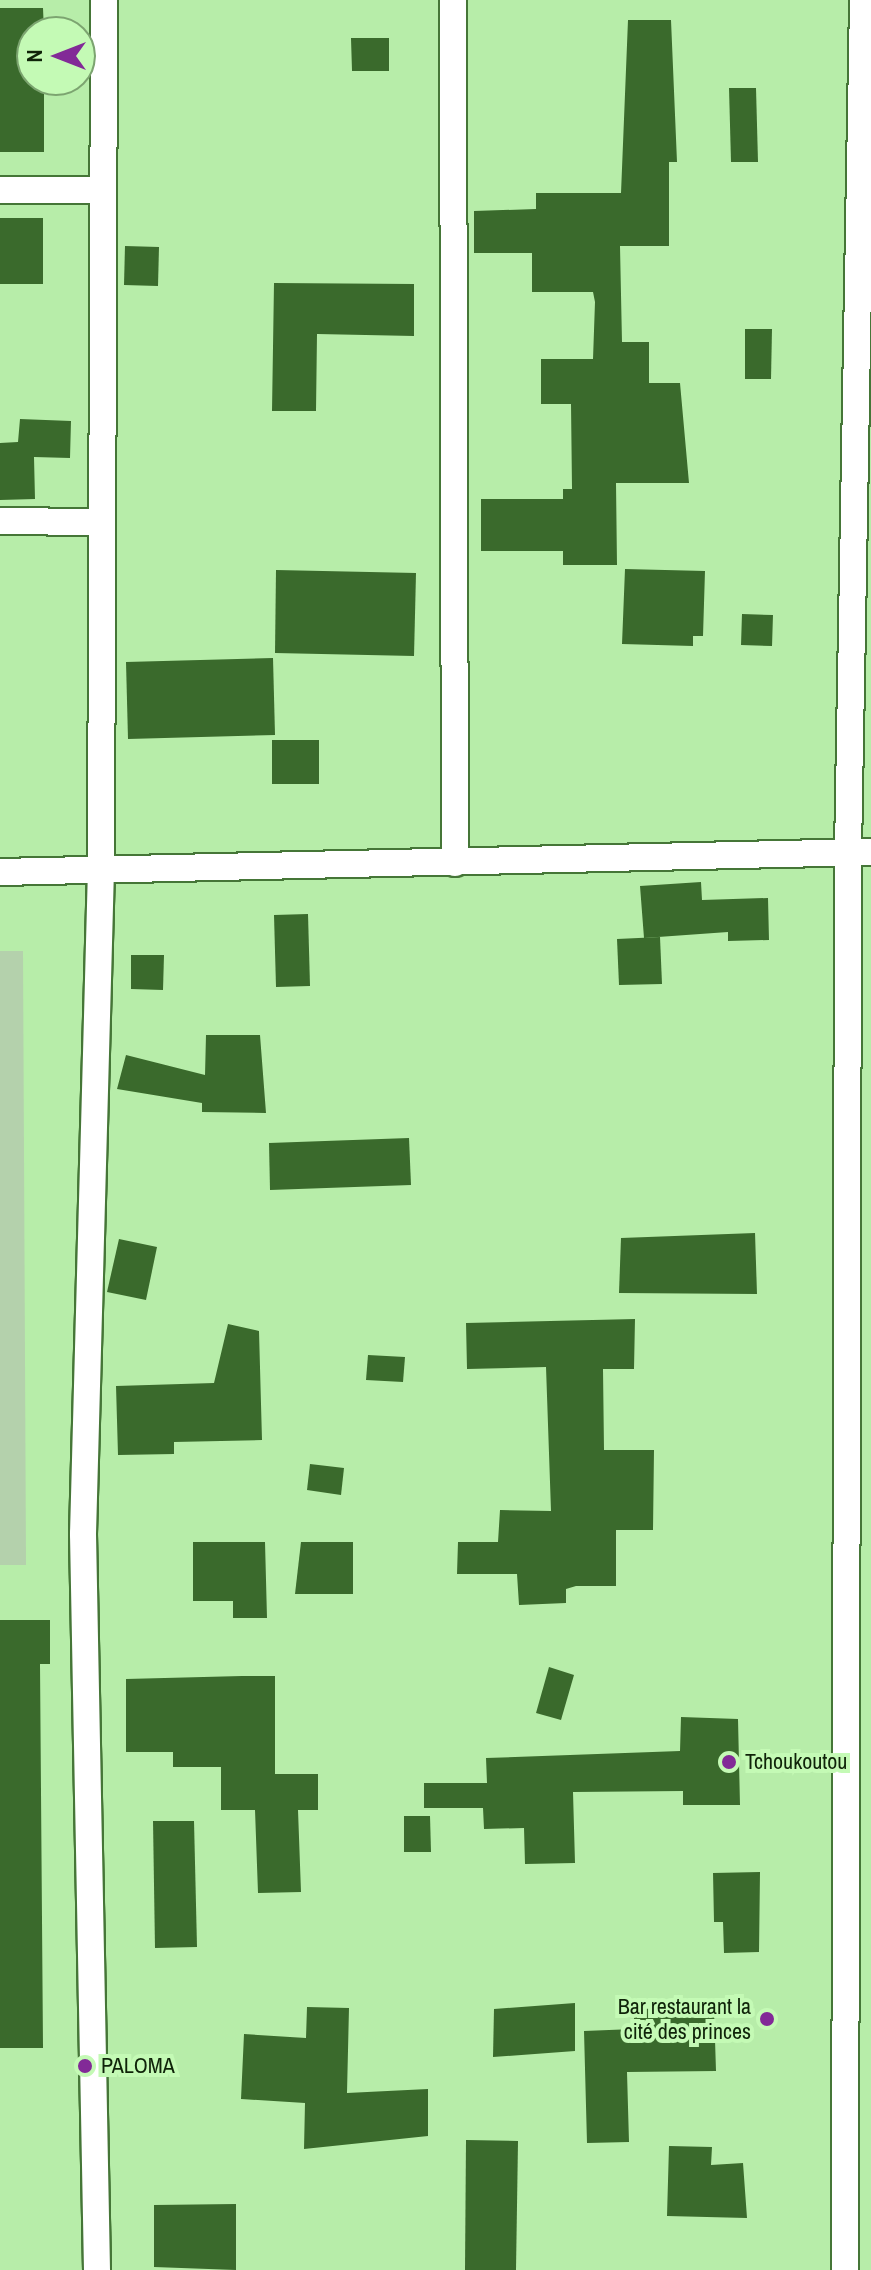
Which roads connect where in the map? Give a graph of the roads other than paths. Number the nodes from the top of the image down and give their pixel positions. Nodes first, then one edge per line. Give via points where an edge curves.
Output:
1 (104, 0) edge
2 (453, 0) edge
3 (863, 0) edge
4 (866, 186) edge
5 (0, 190) edge
6 (103, 190) junction
7 (0, 521) edge
8 (102, 522) junction
9 (860, 852) edge
10 (455, 863) junction
11 (101, 870) junction
12 (0, 872) edge
13 (860, 1216) edge
14 (97, 2270) edge
15 (845, 2270) edge

1 - 6 street
2 - 10 street
3 - 4 street
4 - 9 street
5 - 6 street
6 - 8 street
7 - 8 street
8 - 11 street
9 - 10 street
9 - 13 street
10 - 11 street
11 - 12 street
11 - 14 street via 83,1534
13 - 15 street

